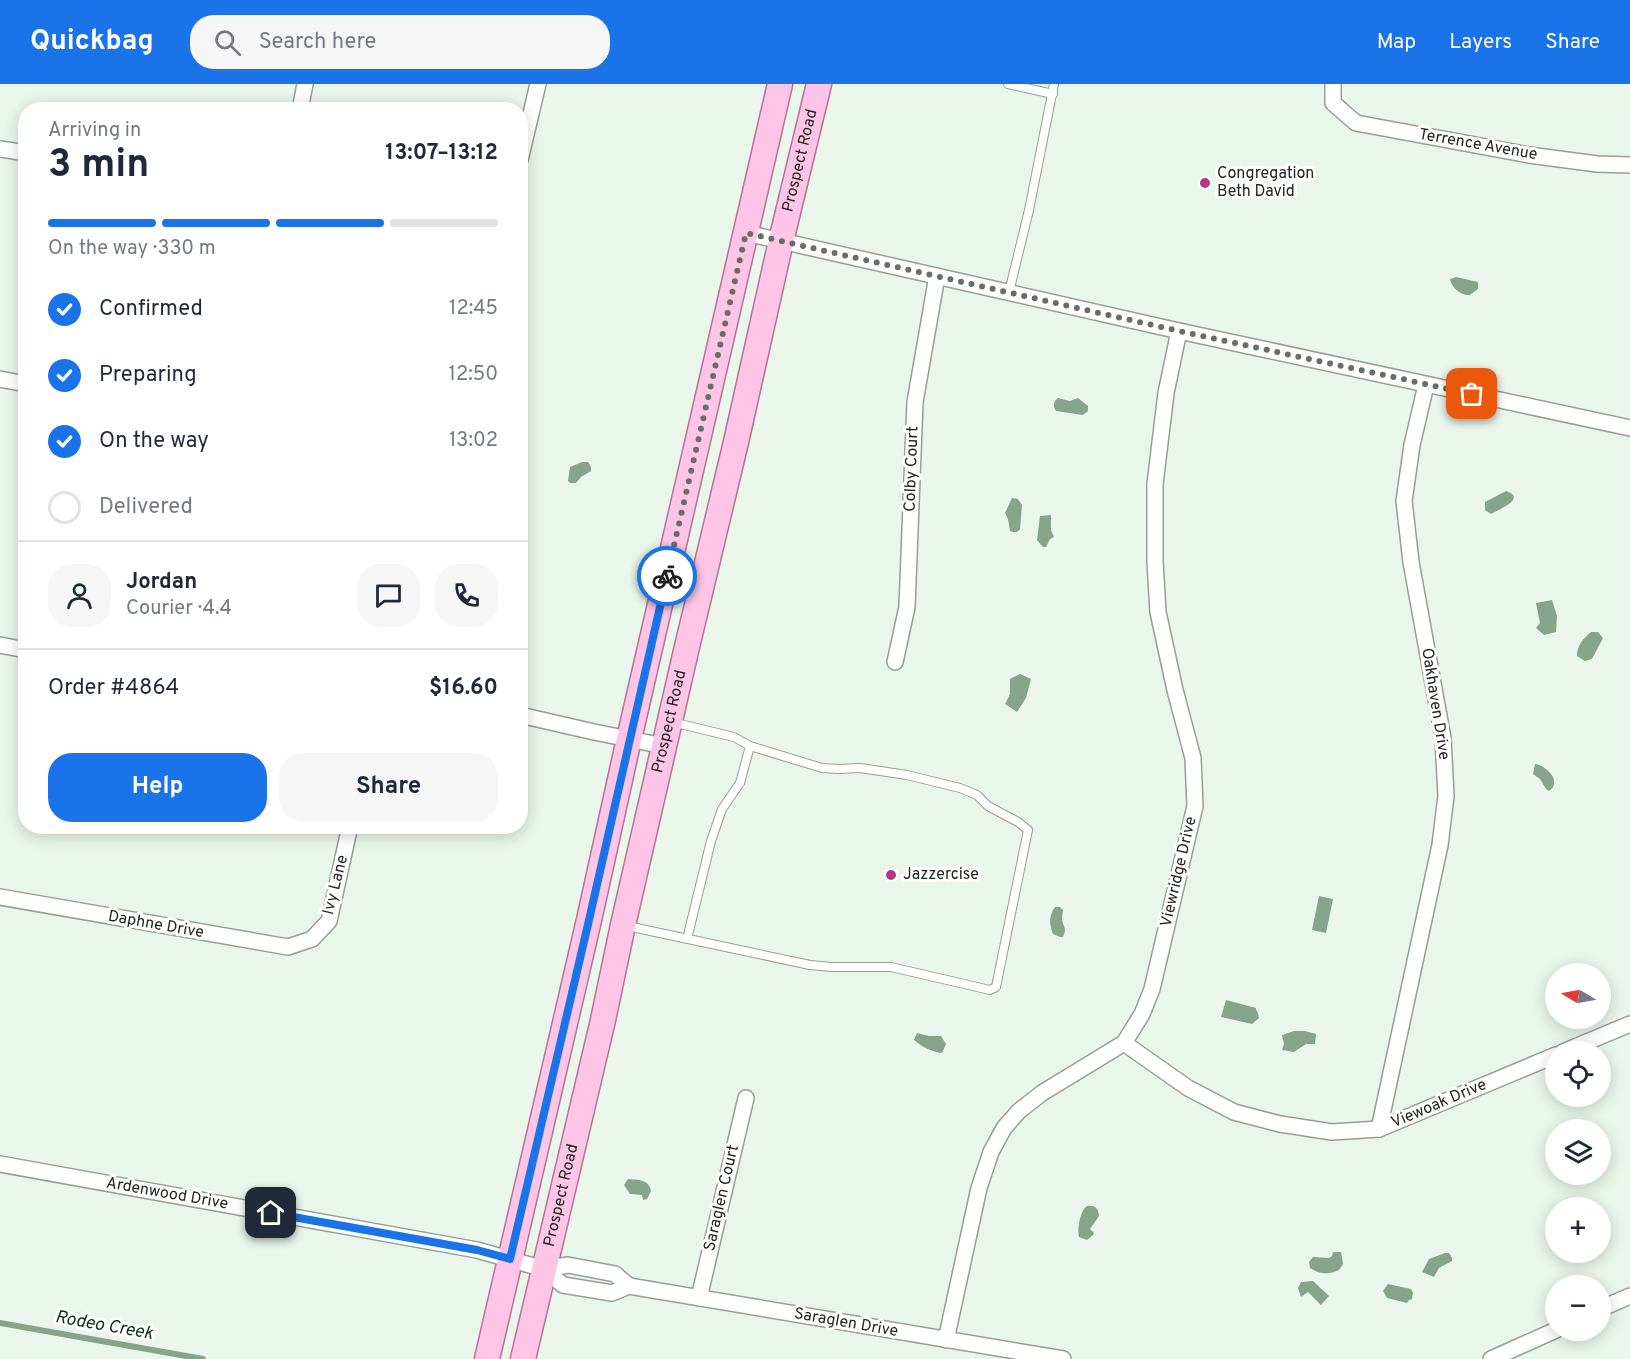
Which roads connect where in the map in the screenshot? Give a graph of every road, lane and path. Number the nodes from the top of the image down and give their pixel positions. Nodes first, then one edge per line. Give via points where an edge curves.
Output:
1 (305, 84) edge
2 (538, 84) edge
3 (780, 84) edge
4 (819, 84) edge
5 (1008, 84) edge
6 (1054, 84) edge
7 (1333, 84) edge
8 (1053, 94) junction
9 (302, 102) edge
10 (528, 126) edge
11 (0, 149) edge
12 (18, 152) edge
13 (1630, 165) edge
14 (746, 233) junction
15 (781, 241) junction
16 (937, 276) junction
17 (1009, 292) junction
18 (1179, 331) junction
19 (0, 380) edge
20 (18, 383) edge
21 (1426, 385) junction
22 (1630, 428) edge
23 (0, 645) edge
24 (18, 648) edge
25 (895, 662) dead end
26 (528, 717) edge
27 (670, 721) junction
28 (629, 739) junction
29 (664, 746) junction
30 (750, 746) junction
31 (348, 834) edge
32 (0, 897) edge
33 (623, 925) junction
34 (312, 939) joint
35 (687, 939) junction
36 (1630, 1024) edge
37 (1589, 1041) edge
38 (1124, 1043) junction
39 (1545, 1060) edge
40 (746, 1098) dead end
41 (1379, 1129) junction
42 (0, 1164) edge
43 (510, 1259) junction
44 (544, 1269) junction
45 (1630, 1296) edge
46 (699, 1298) junction
47 (1611, 1304) edge
48 (1545, 1335) edge
49 (946, 1340) junction
50 (487, 1359) edge
51 (523, 1359) edge
52 (1063, 1359) edge
53 (1491, 1359) edge

1 - 9 street
2 - 10 street
3 - 14 main road
4 - 15 main road, Prospect Road
5 - 8 lane
6 - 8 lane
7 - 13 street, Terrence Avenue via 1333,103 1356,123 1529,155
8 - 17 lane
11 - 12 street
14 - 15 street
14 - 28 main road
15 - 16 street
15 - 27 main road, Prospect Road
16 - 17 street
16 - 25 street, Colby Court via 915,402 907,607
17 - 18 street
18 - 21 street
18 - 38 street, Viewridge Drive via 1166,393 1155,484 1155,562 1158,612 1193,758 1195,806 1152,989
19 - 20 street
21 - 22 street
21 - 41 street, Oakhaven Drive via 1404,501 1443,738 1446,796 1440,845
23 - 24 street
26 - 28 street
27 - 29 main road, Prospect Road
27 - 30 lane via 734,737
28 - 29 street
28 - 43 main road
29 - 33 main road, Prospect Road
30 - 35 lane via 740,783 722,809 711,842
30 - 35 lane via 822,768 860,768 960,788 1028,830 996,987 990,990 891,967 810,965
31 - 34 street, Ivy Lane via 329,921
32 - 34 street, Daphne Drive via 288,947
33 - 35 lane
33 - 44 main road, Prospect Road
36 - 37 street
38 - 41 street, Viewoak Drive via 1188,1088 1234,1112 1280,1125 1332,1132
38 - 49 street, Viewridge Drive via 1042,1093 1004,1128 979,1188
39 - 41 street, Viewoak Drive
40 - 46 street, Saraglen Court
42 - 43 street, Ardenwood Drive
43 - 44 street, Ardenwood Drive
43 - 50 main road
44 - 46 street, Saraglen Drive via 563,1285 612,1293 630,1286
44 - 51 main road, Prospect Road
45 - 47 street
46 - 49 street, Saraglen Drive
48 - 53 street
49 - 52 street, Saraglen Drive

